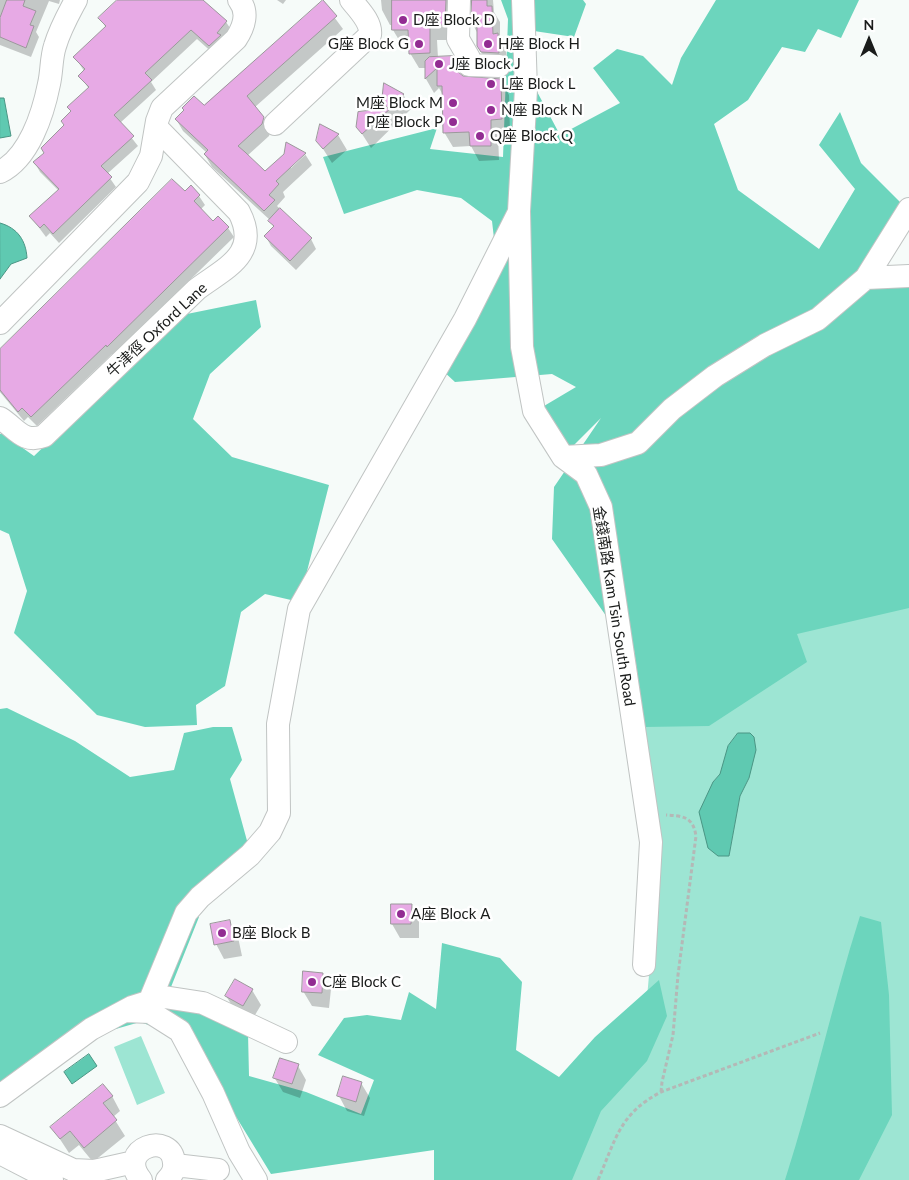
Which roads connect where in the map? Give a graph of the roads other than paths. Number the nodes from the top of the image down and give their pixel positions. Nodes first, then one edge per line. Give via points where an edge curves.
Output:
1 (76, 0) edge
2 (239, 0) edge
3 (459, 0) edge
4 (523, 0) edge
5 (353, 1) edge
6 (498, 66) dead end
7 (275, 124) dead end
8 (156, 128) junction
9 (0, 172) edge
10 (909, 209) edge
11 (519, 211) junction
12 (909, 276) edge
13 (866, 278) junction
14 (0, 323) edge
15 (8, 425) edge
16 (562, 457) junction
17 (644, 965) dead end
18 (150, 1000) junction
19 (122, 1011) junction
20 (286, 1042) dead end
21 (0, 1096) edge
22 (0, 1136) edge
23 (0, 1153) edge
24 (52, 1162) junction
25 (108, 1168) junction
26 (218, 1170) dead end
27 (138, 1171) edge
28 (171, 1172) edge
29 (88, 1180) edge
30 (256, 1180) edge

1 - 9 street via 54,47 43,110 17,159
2 - 8 street via 244,27 236,39 162,108
3 - 6 street via 458,40 469,58 469,65
4 - 11 street, 金錢南路 Kam Tsin South Road via 526,89
5 - 7 street via 363,15 370,35
8 - 14 street via 148,163 129,193
8 - 15 street, 牛津徑 Oxford Lane via 239,212 246,229 244,247 233,264 193,293 50,432 37,439 29,439
10 - 13 street
11 - 16 street, 金錢南路 Kam Tsin South Road via 522,347 534,411
11 - 18 street via 465,319 299,609 278,724 279,813 273,826 250,855 186,913
12 - 13 street
13 - 16 street via 818,319 765,345 715,376 672,410 638,443 601,455
16 - 17 street, 金錢南路 Kam Tsin South Road via 586,474 601,507 651,853
18 - 19 street
18 - 20 street via 164,997 202,1003
19 - 21 street
19 - 30 street via 150,1012 180,1032
22 - 24 street
23 - 24 street via 52,1180
24 - 25 street via 84,1172
25 - 27 street
25 - 29 street
26 - 28 street
27 - 28 street via 141,1150 152,1145 165,1148 174,1158

